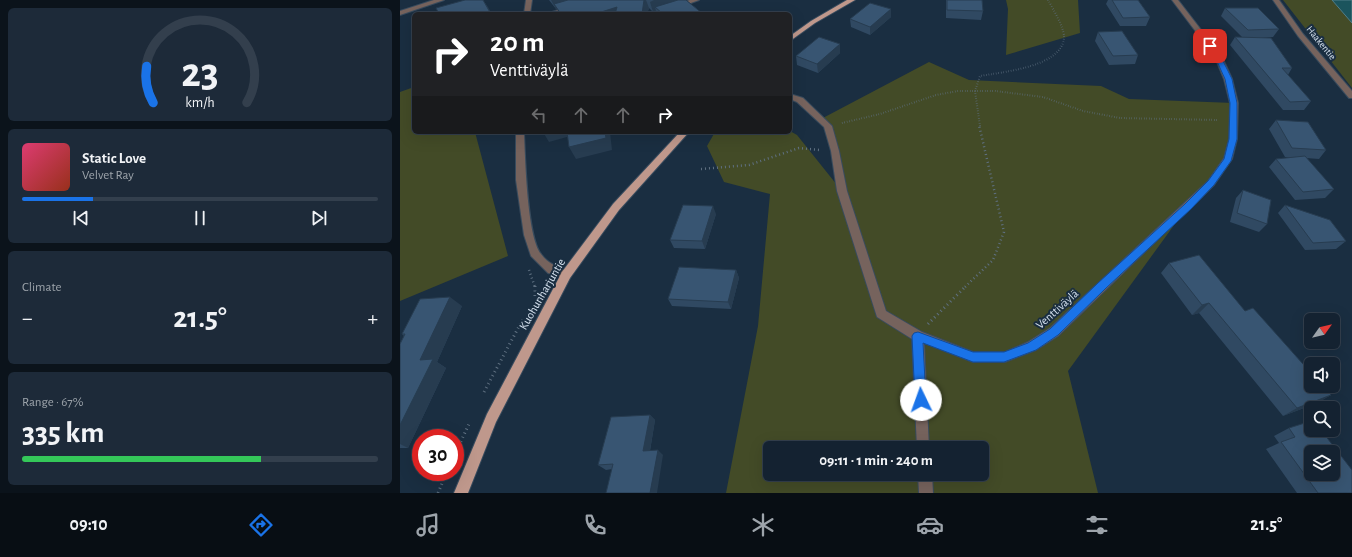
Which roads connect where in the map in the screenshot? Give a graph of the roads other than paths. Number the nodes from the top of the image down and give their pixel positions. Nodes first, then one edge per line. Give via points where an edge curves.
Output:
1 (441, 0) edge
2 (529, 0) edge
3 (596, 0) edge
4 (696, 0) edge
5 (852, 0) edge
6 (1175, 0) edge
7 (1276, 0) edge
8 (400, 12) edge
9 (527, 12) edge
10 (556, 12) edge
11 (660, 12) edge
12 (792, 38) edge
13 (1352, 96) edge
14 (792, 97) edge
15 (520, 134) edge
16 (683, 134) edge
17 (566, 275) junction
18 (918, 336) junction
19 (923, 441) edge
20 (925, 481) edge
21 (461, 493) edge
22 (926, 493) edge

1 - 8 street
2 - 9 street
3 - 10 street
4 - 11 street
5 - 12 main road via 813,22
6 - 18 street, Venttiväylä via 1218,57 1228,79 1234,103 1233,139 1228,159 1211,183 1054,332 1032,346 1004,357 973,357
7 - 13 street, Haakentie via 1300,34
14 - 18 street, Venttiväylä via 800,100 828,126 842,191 881,314
15 - 17 street via 521,180 529,235 536,256 552,270
16 - 17 main road, Kuohunharjuntie via 616,207
17 - 21 main road, Kuohunharjuntie via 491,418
18 - 19 street
20 - 22 street

